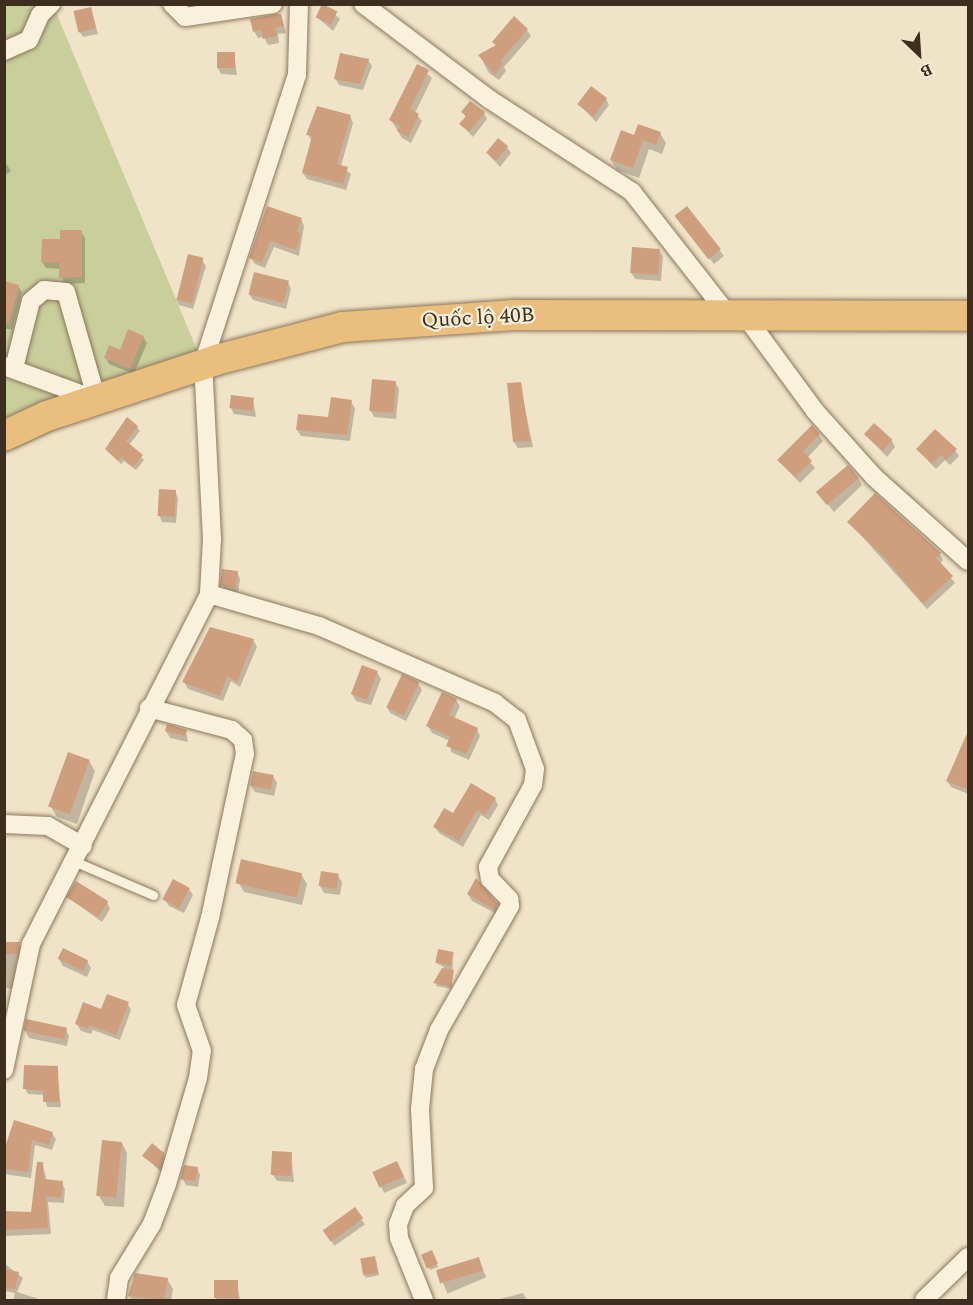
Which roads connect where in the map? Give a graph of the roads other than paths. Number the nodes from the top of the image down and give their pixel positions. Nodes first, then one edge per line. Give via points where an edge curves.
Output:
1 (51, 4) edge
2 (172, 4) edge
3 (273, 4) edge
4 (299, 4) edge
5 (363, 4) edge
6 (4, 51) edge
7 (969, 316) edge
8 (738, 317) junction
9 (203, 364) junction
10 (9, 367) edge
11 (97, 400) junction
12 (4, 436) edge
13 (969, 561) edge
14 (209, 594) junction
15 (149, 708) junction
16 (4, 824) edge
17 (79, 854) junction
18 (153, 895) dead end
19 (4, 1070) edge
20 (969, 1257) edge
21 (116, 1300) edge
22 (424, 1300) edge
23 (924, 1300) edge

1 - 6 street via 40,15 29,40
2 - 3 street via 185,17
4 - 9 street via 297,75
5 - 8 street via 489,99 632,192
7 - 8 highway, Quốc lộ 40B
8 - 9 highway, Quốc lộ 40B via 513,315 343,327
8 - 13 street via 874,477
9 - 11 highway, Quốc lộ 40B
9 - 14 street via 212,539
10 - 11 street
10 - 11 street via 37,292 66,292
11 - 12 highway, Quốc lộ 40B
14 - 15 street
14 - 22 street via 319,626 495,703 517,720 536,769 533,785 488,867 490,879 509,899 510,906 439,1030 424,1070 420,1109 424,1188 405,1206 398,1224 406,1258
15 - 17 street
15 - 21 street via 232,730 243,740 245,754 210,918 186,1005 202,1052 198,1078 167,1184 152,1224 119,1278
16 - 17 street via 48,826
17 - 18 lane
17 - 19 street via 32,944
20 - 23 street

